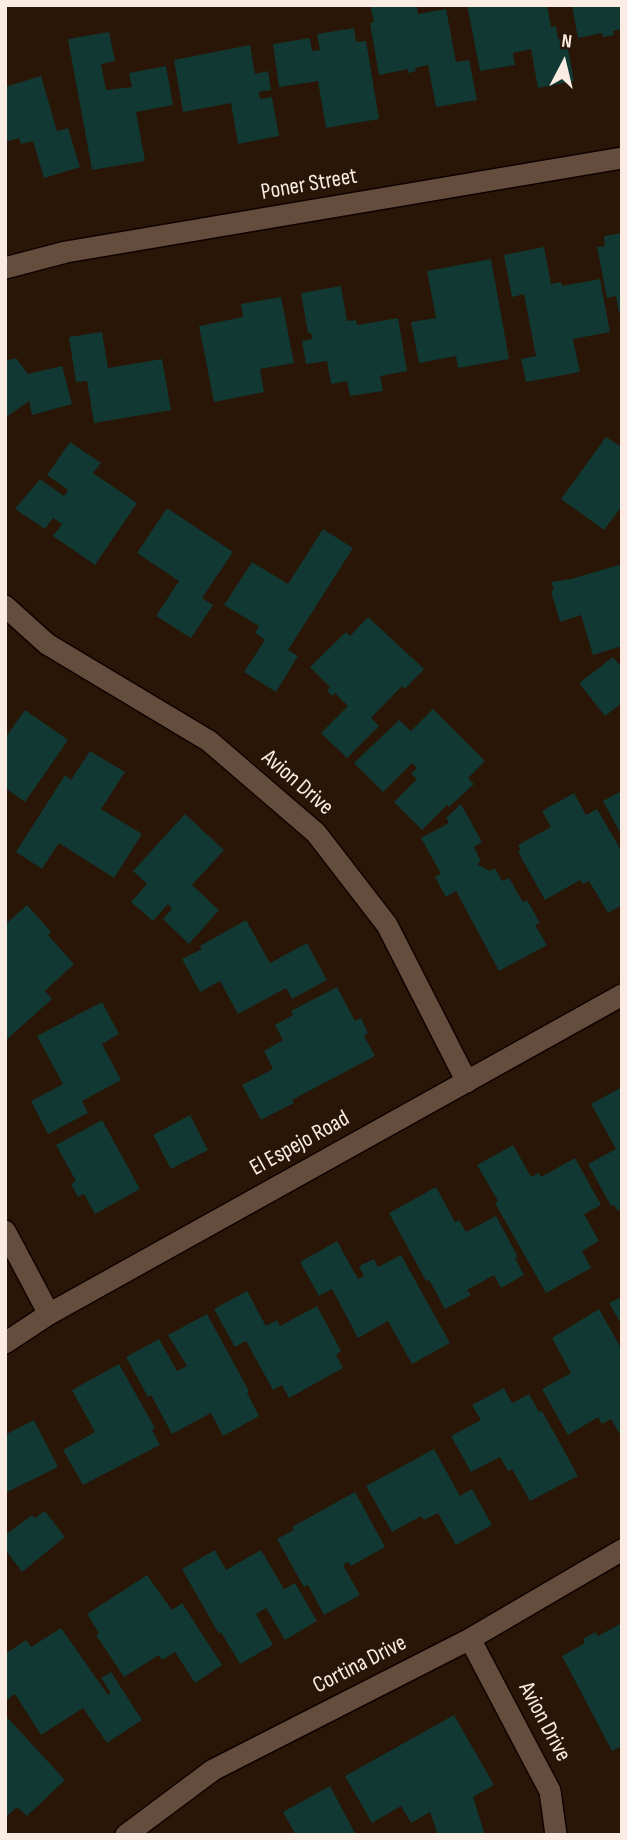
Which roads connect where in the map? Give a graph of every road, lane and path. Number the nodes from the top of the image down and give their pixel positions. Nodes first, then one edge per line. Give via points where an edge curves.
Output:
1 (622, 159) edge
2 (5, 268) edge
3 (5, 606) edge
4 (622, 995) edge
5 (467, 1082) junction
6 (5, 1231) edge
7 (49, 1314) junction
8 (5, 1343) edge
9 (622, 1549) edge
10 (470, 1639) junction
11 (126, 1835) edge
12 (556, 1835) edge

1 - 2 street, Poner Street via 66,252
3 - 5 street, Avion Drive via 47,644 209,741 316,833 387,925
4 - 5 street, El Espejo Road
5 - 7 street, El Espejo Road
6 - 7 street
7 - 8 street, El Espejo Road
9 - 10 street, Cortina Drive
10 - 11 street, Cortina Drive via 213,1770
10 - 12 street, Avion Drive via 550,1790

